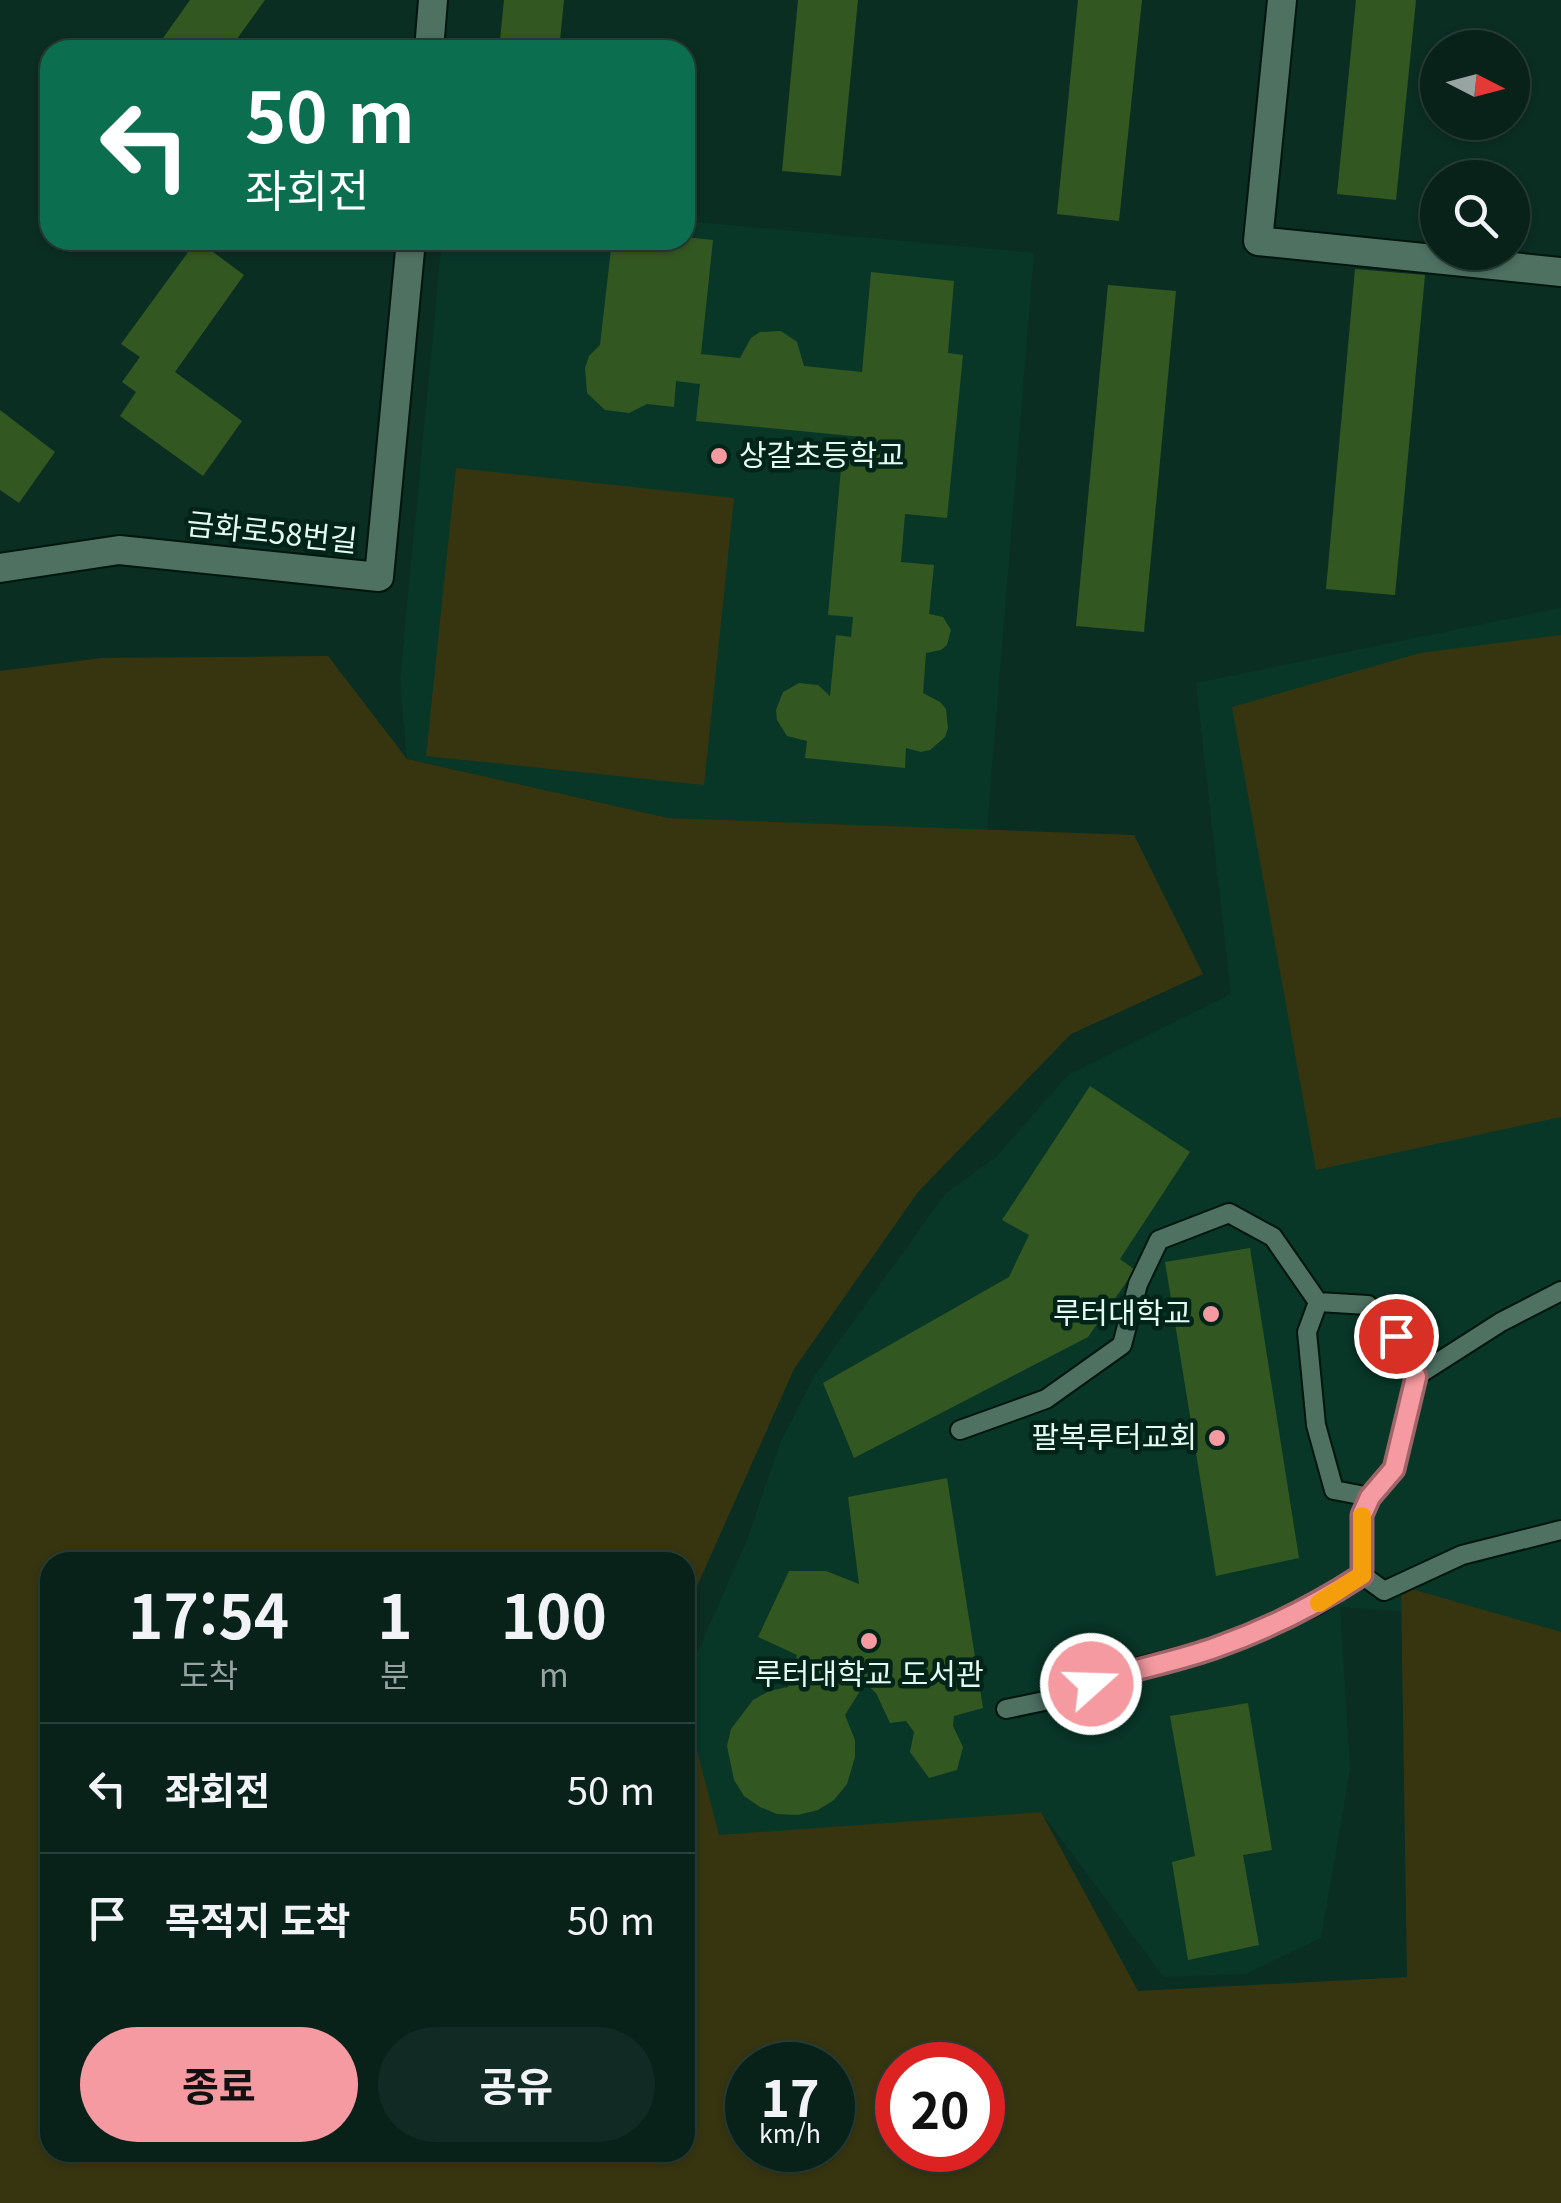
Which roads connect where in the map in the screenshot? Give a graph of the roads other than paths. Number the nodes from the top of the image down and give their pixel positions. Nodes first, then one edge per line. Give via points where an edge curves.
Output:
1 (433, 0) edge
2 (1282, 0) edge
3 (430, 40) edge
4 (410, 250) edge
5 (1561, 272) edge
6 (0, 568) edge
7 (1561, 1292) edge
8 (1318, 1302) junction
9 (1416, 1377) junction
10 (960, 1430) dead end
11 (1370, 1497) junction
12 (1561, 1530) edge
13 (1362, 1575) junction
14 (1006, 1710) dead end

1 - 3 street
2 - 5 street via 1258,241
4 - 6 street, 금화로58번길 via 379,577 119,550
7 - 9 lane
8 - 9 lane via 1368,1305 1396,1336
8 - 10 lane via 1273,1237 1229,1214 1159,1240 1138,1284 1122,1345 1046,1399
8 - 11 lane via 1307,1332 1316,1424 1334,1490
9 - 11 lane via 1394,1469
11 - 13 lane via 1362,1515
12 - 13 lane via 1462,1556 1384,1591
13 - 14 lane via 1316,1604 1215,1648

